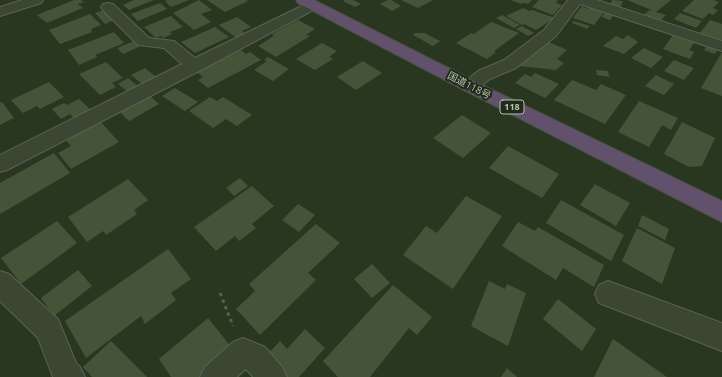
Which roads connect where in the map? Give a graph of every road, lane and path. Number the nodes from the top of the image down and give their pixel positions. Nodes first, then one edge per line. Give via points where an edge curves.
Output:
1 (36, 0) edge
2 (576, 0) edge
3 (583, 0) edge
4 (308, 2) edge
5 (6, 7) edge
6 (108, 7) dead end
7 (722, 46) edge
8 (195, 66) junction
9 (470, 86) junction
10 (0, 164) edge
11 (722, 212) edge
12 (0, 283) edge
13 (220, 293) dead end
14 (608, 294) dead end
15 (722, 337) edge
16 (243, 352) junction
17 (70, 377) edge
18 (215, 377) edge
19 (272, 377) edge

1 - 5 street
2 - 9 street via 550,33 510,64 484,75
3 - 7 street
4 - 8 street
4 - 9 highway, 国道118号 / 118
6 - 8 street via 144,42 168,44
8 - 10 street
9 - 11 highway, 国道118号 / 118
12 - 17 street via 48,329
13 - 16 path
14 - 15 street
16 - 18 street
16 - 19 street via 255,357

